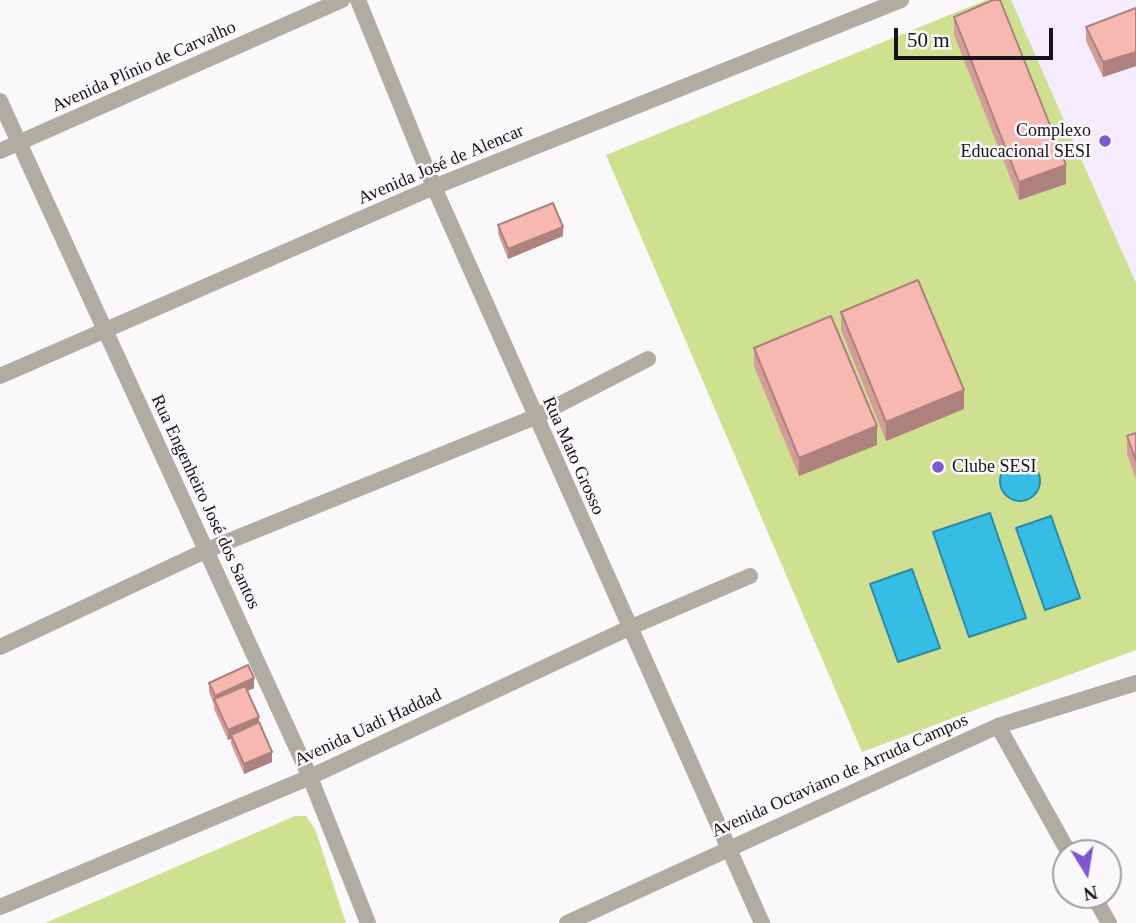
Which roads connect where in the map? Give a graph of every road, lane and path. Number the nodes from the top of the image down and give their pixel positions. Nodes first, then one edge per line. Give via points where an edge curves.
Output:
1 (342, 0) edge
2 (358, 0) edge
3 (901, 0) edge
4 (0, 100) edge
5 (19, 143) junction
6 (0, 151) edge
7 (434, 187) junction
8 (104, 331) junction
9 (648, 359) dead end
10 (0, 376) edge
11 (535, 417) junction
12 (207, 550) junction
13 (750, 576) dead end
14 (629, 628) junction
15 (0, 647) edge
16 (1136, 682) edge
17 (998, 726) junction
18 (310, 777) junction
19 (1061, 839) edge
20 (727, 847) junction
21 (0, 907) edge
22 (368, 923) edge
23 (567, 923) edge
24 (762, 923) edge

1 - 5 street, Avenida Plínio de Carvalho
2 - 7 street, Rua Mato Grosso
3 - 7 street, Avenida José de Alencar
4 - 5 street, Rua Engenheiro José dos Santos
5 - 6 street, Avenida Plínio de Carvalho
5 - 8 street, Rua Engenheiro José dos Santos
7 - 8 street, Avenida José de Alencar
7 - 11 street, Rua Mato Grosso
8 - 10 street, Avenida José de Alencar
8 - 12 street, Rua Engenheiro José dos Santos
9 - 11 street
11 - 12 street
11 - 14 street, Rua Mato Grosso
12 - 15 street
12 - 18 street, Rua Engenheiro José dos Santos
13 - 14 street, Avenida Uadi Haddad
14 - 18 street, Avenida Uadi Haddad
14 - 20 street, Rua Mato Grosso
16 - 17 street, Avenida Octaviano de Arruda Campos
17 - 19 street
17 - 20 street, Avenida Octaviano de Arruda Campos
18 - 21 street, Avenida Uadi Haddad
18 - 22 street, Rua Engenheiro José dos Santos
20 - 23 street, Avenida Octaviano de Arruda Campos
20 - 24 street, Rua Mato Grosso

